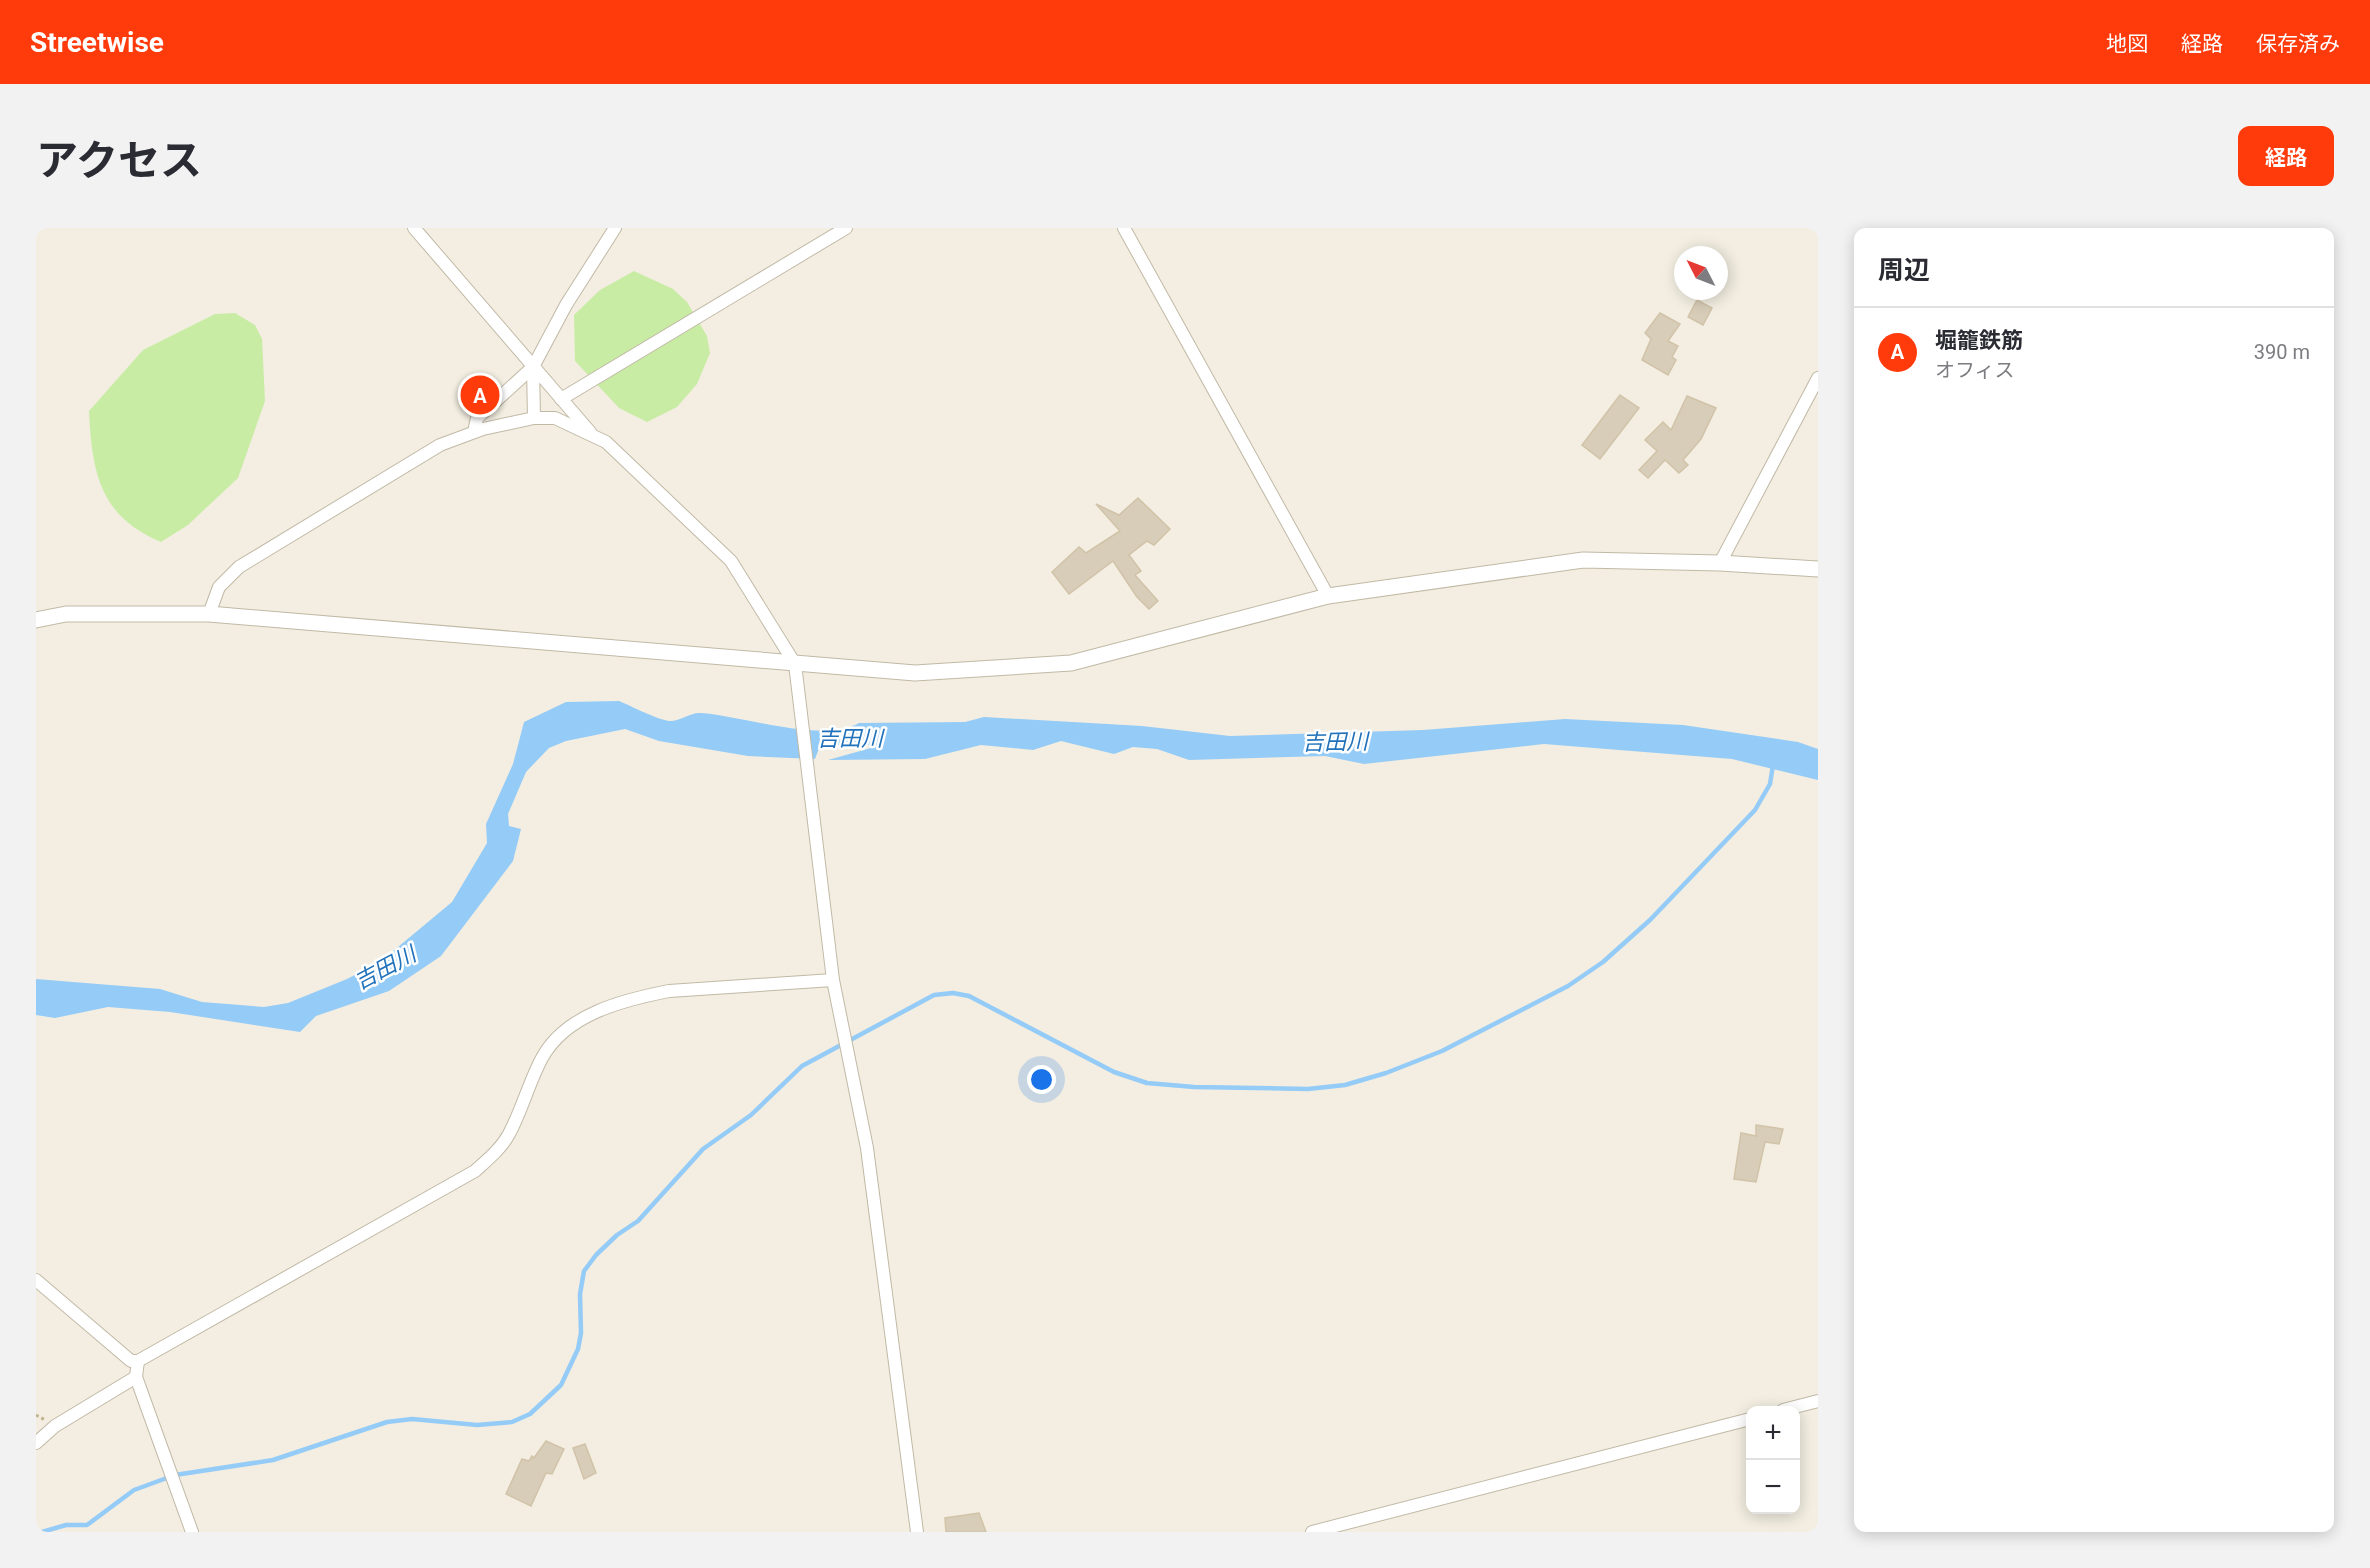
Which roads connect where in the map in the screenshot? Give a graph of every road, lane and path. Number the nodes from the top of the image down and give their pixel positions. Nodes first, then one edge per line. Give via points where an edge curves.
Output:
1 (414, 228) edge
2 (615, 228) edge
3 (846, 228) edge
4 (1124, 228) edge
5 (533, 367) junction
6 (1818, 378) edge
7 (561, 399) junction
8 (534, 418) junction
9 (474, 432) junction
10 (593, 436) junction
11 (1720, 563) junction
12 (1818, 569) edge
13 (1328, 596) junction
14 (209, 614) junction
15 (36, 620) edge
16 (795, 664) junction
17 (833, 980) junction
18 (36, 1280) edge
19 (138, 1362) junction
20 (136, 1377) junction
21 (1818, 1401) edge
22 (1799, 1406) edge
23 (1746, 1420) edge
24 (36, 1443) edge
25 (192, 1532) edge
26 (917, 1532) edge
27 (1312, 1532) edge

1 - 5 street
2 - 5 street via 566,305
3 - 7 street
4 - 13 street
5 - 7 street
5 - 8 street
5 - 9 street via 477,418
6 - 11 street
7 - 10 street
8 - 9 street
8 - 10 street via 555,418
9 - 14 street via 440,445 239,567 219,587
10 - 16 street via 606,442 731,561
11 - 12 street
11 - 13 street via 1584,560
13 - 16 street via 1071,663 915,673
14 - 15 street via 66,614
14 - 16 street
16 - 17 street
17 - 19 street via 669,991 597,1011 564,1032 547,1050 508,1135 475,1171
17 - 26 street via 867,1148
18 - 19 street via 131,1361
19 - 20 street
20 - 24 street via 55,1426
20 - 25 street
21 - 22 street
23 - 27 street

